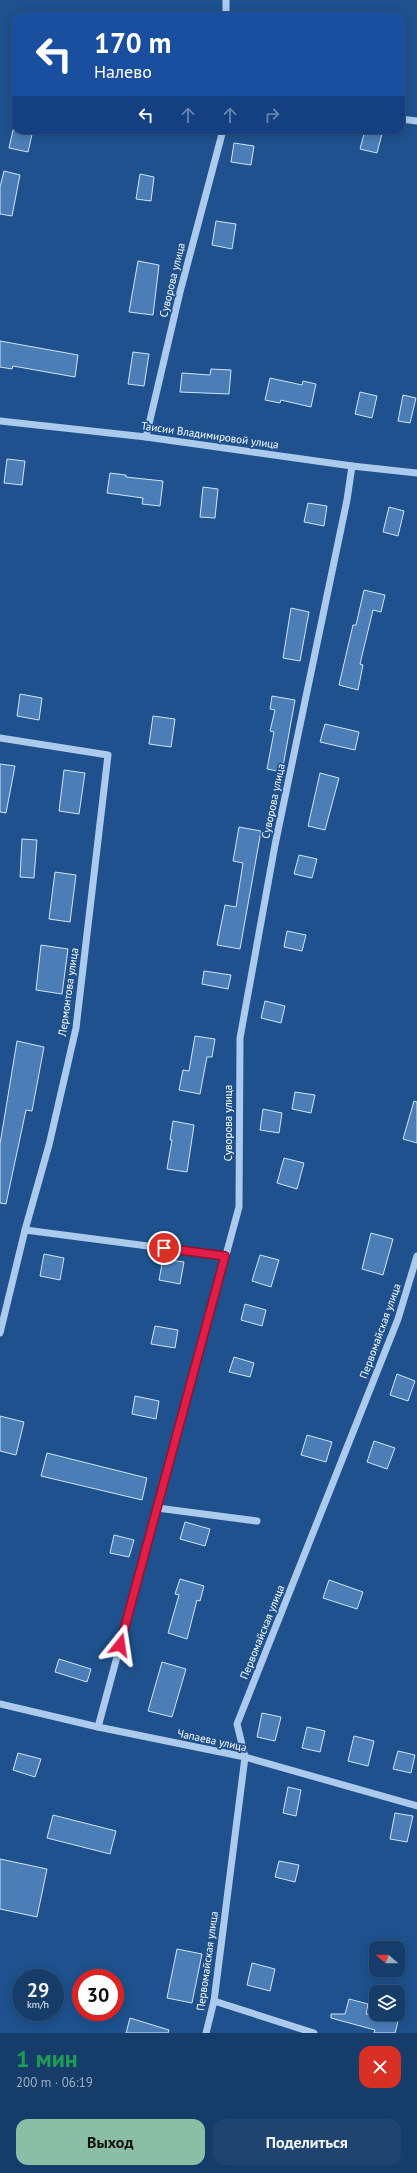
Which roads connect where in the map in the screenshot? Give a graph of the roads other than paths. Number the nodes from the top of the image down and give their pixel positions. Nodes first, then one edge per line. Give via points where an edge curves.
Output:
1 (226, 0) edge
2 (226, 12) edge
3 (405, 120) edge
4 (417, 121) edge
5 (222, 134) edge
6 (0, 421) edge
7 (146, 437) junction
8 (352, 466) junction
9 (417, 472) edge
10 (0, 738) edge
11 (25, 1230) junction
12 (225, 1256) junction
13 (417, 1256) edge
14 (0, 1333) edge
15 (156, 1508) junction
16 (257, 1521) dead end
17 (0, 1704) edge
18 (98, 1727) junction
19 (246, 1757) junction
20 (417, 1806) edge
21 (214, 2001) junction
22 (206, 2033) edge
23 (314, 2033) edge

1 - 2 street
3 - 4 street
5 - 7 street, Суворова улица via 180,292
6 - 7 street, Таисии Владимировой улица
7 - 8 street, Таисии Владимировой улица
8 - 9 street, Таисии Владимировой улица
8 - 12 street, Суворова улица via 275,845 240,1038 239,1207
10 - 11 street, Лермонтова улица via 108,755 76,1028 49,1145
11 - 12 street
11 - 14 street, Лермонтова улица
12 - 15 street, Суворова улица
13 - 19 street, Первомайская улица via 398,1319 237,1724
15 - 16 street
15 - 18 street, Суворова улица
17 - 18 street, Чапаева улица
18 - 19 street, Чапаева улица
19 - 20 street, Чапаева улица
19 - 21 street, Первомайская улица
21 - 22 street, Первомайская улица
21 - 23 street

